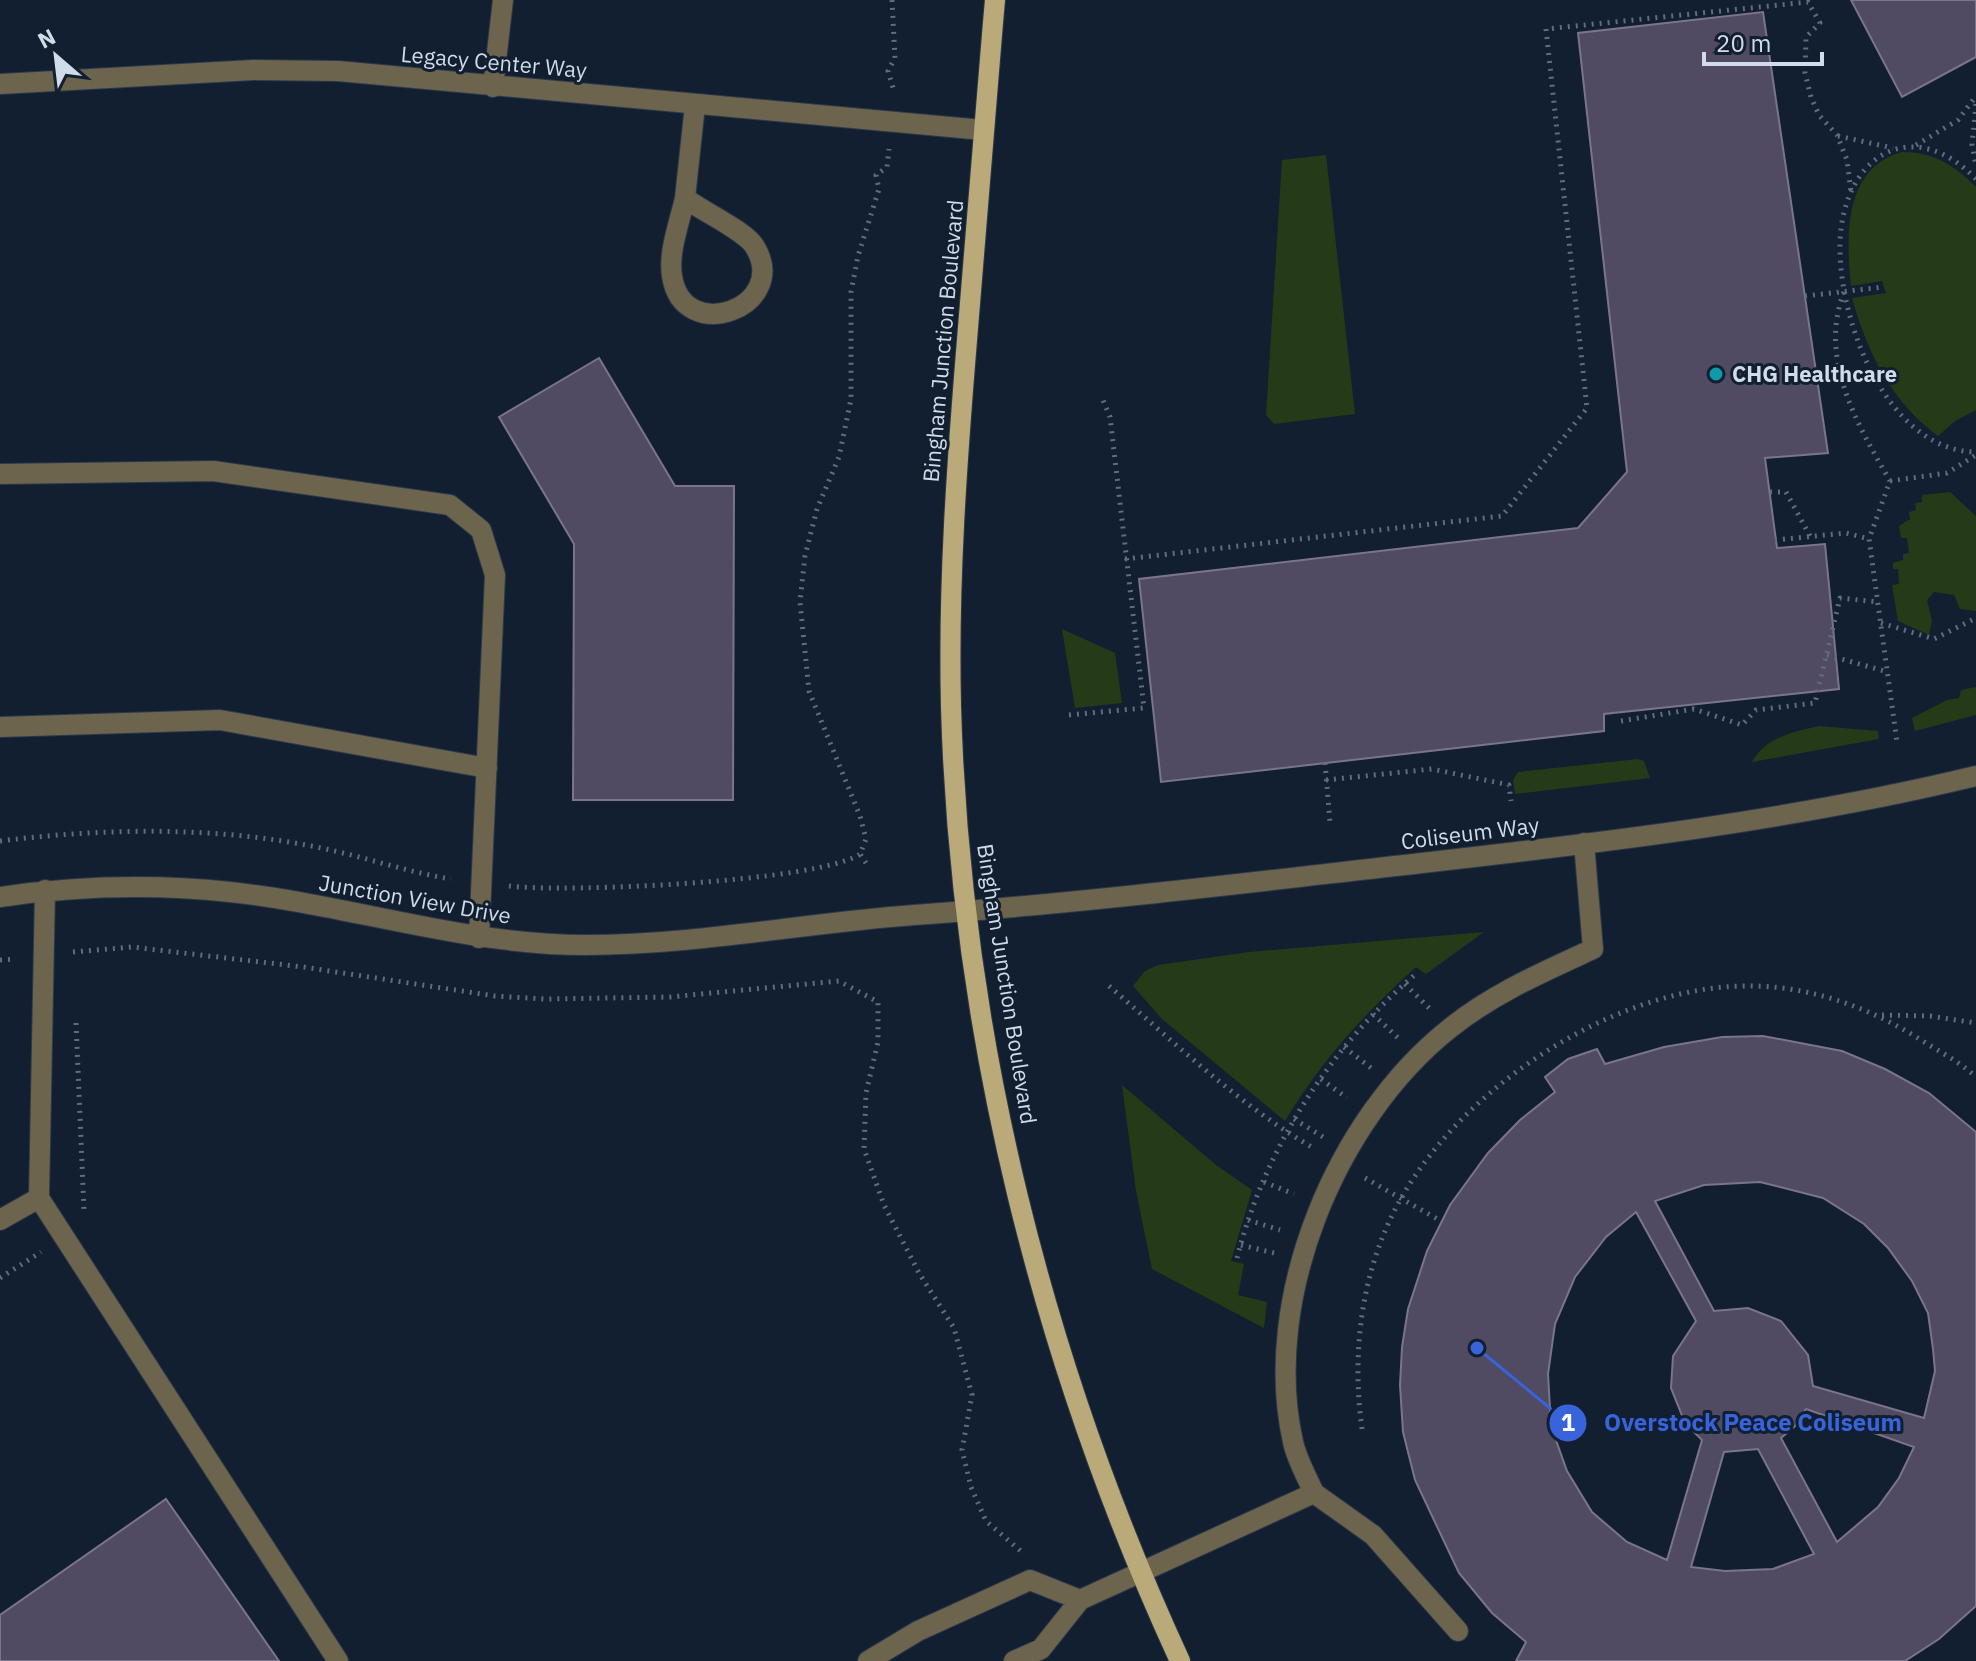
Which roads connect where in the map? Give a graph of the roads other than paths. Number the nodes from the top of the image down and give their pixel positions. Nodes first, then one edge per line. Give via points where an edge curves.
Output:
1 (503, 0) edge
2 (995, 0) edge
3 (0, 84) edge
4 (493, 87) junction
5 (695, 105) junction
6 (983, 130) junction
7 (685, 198) junction
8 (0, 474) edge
9 (0, 727) edge
10 (487, 768) junction
11 (1976, 776) edge
12 (1584, 843) junction
13 (45, 890) junction
14 (0, 897) edge
15 (966, 911) junction
16 (479, 938) junction
17 (39, 1198) junction
18 (0, 1220) edge
19 (1314, 1493) junction
20 (1141, 1575) junction
21 (1080, 1600) junction
22 (1458, 1631) dead end
23 (338, 1661) edge
24 (868, 1661) edge
25 (1014, 1661) edge
26 (1180, 1661) edge

1 - 4 street
2 - 6 main road, Bingham Junction Boulevard
3 - 4 street, Legacy Center Way via 295,70
4 - 5 street, Legacy Center Way
5 - 6 street, Legacy Center Way
5 - 7 street
6 - 15 main road, Bingham Junction Boulevard via 951,573 951,708
7 - 7 street via 672,259 675,288 683,301 709,314 737,310 749,301 761,274 754,245
8 - 10 street via 213,471 450,505 481,530 495,575
9 - 10 street via 220,720
10 - 16 street
11 - 12 street, Coliseum Way via 1849,803
12 - 15 street, Coliseum Way via 1059,905
12 - 19 street via 1593,949 1494,998 1450,1028 1381,1100 1341,1164 1308,1238 1290,1321 1286,1383 1294,1445
13 - 14 street, Junction View Drive
13 - 16 street, Junction View Drive via 231,892
13 - 17 street
15 - 16 street, Junction View Drive via 679,943 578,945
15 - 20 main road, Bingham Junction Boulevard via 991,1062 1029,1237 1075,1396
17 - 18 street
17 - 23 street
19 - 20 street
19 - 22 street via 1373,1535
20 - 21 street
20 - 26 main road, Bingham Junction Boulevard
21 - 24 street via 1030,1580 918,1631
21 - 25 street via 1041,1649

